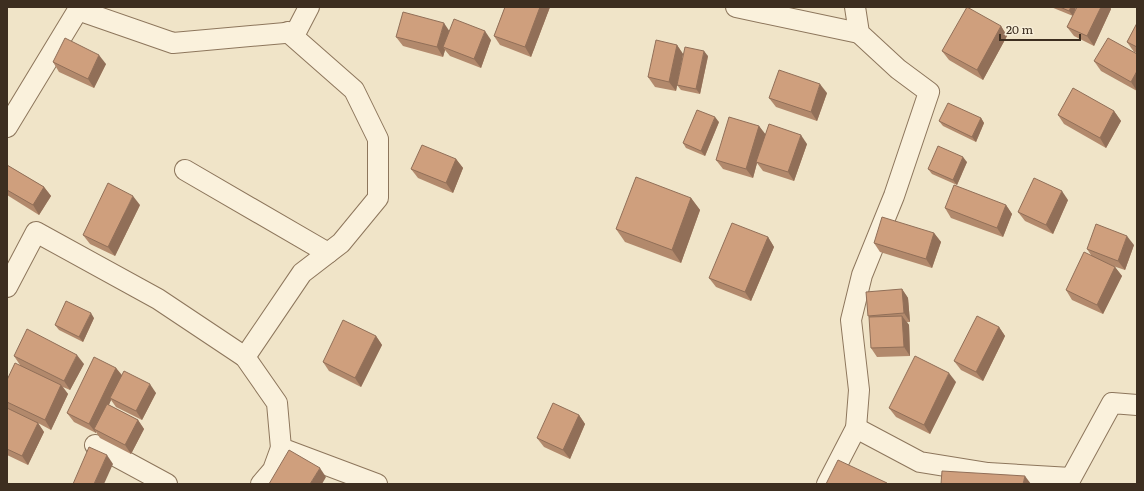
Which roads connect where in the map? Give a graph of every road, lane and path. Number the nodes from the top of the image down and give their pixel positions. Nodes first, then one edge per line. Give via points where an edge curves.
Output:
1 (309, 7) edge
2 (736, 7) edge
3 (855, 7) edge
4 (288, 32) junction
5 (859, 33) junction
6 (7, 127) edge
7 (185, 170) dead end
8 (328, 253) junction
9 (7, 287) edge
10 (245, 357) junction
11 (1137, 405) edge
12 (856, 428) junction
13 (95, 445) dead end
14 (282, 448) junction
15 (167, 484) edge
16 (261, 484) edge
17 (378, 484) edge
18 (827, 484) edge

1 - 4 street via 296,32
2 - 5 street
3 - 5 street
4 - 6 street via 174,43 78,10
4 - 8 street via 354,90 378,139 378,198 340,243
5 - 12 street via 898,69 929,92 894,196 862,275 851,320 859,390
7 - 8 street
8 - 10 street via 302,274
9 - 10 street via 36,232 158,298
10 - 14 street via 277,402
11 - 12 street via 1112,403 1071,478 988,473 920,462
12 - 18 street
13 - 15 street
14 - 16 street via 273,470
14 - 17 street

